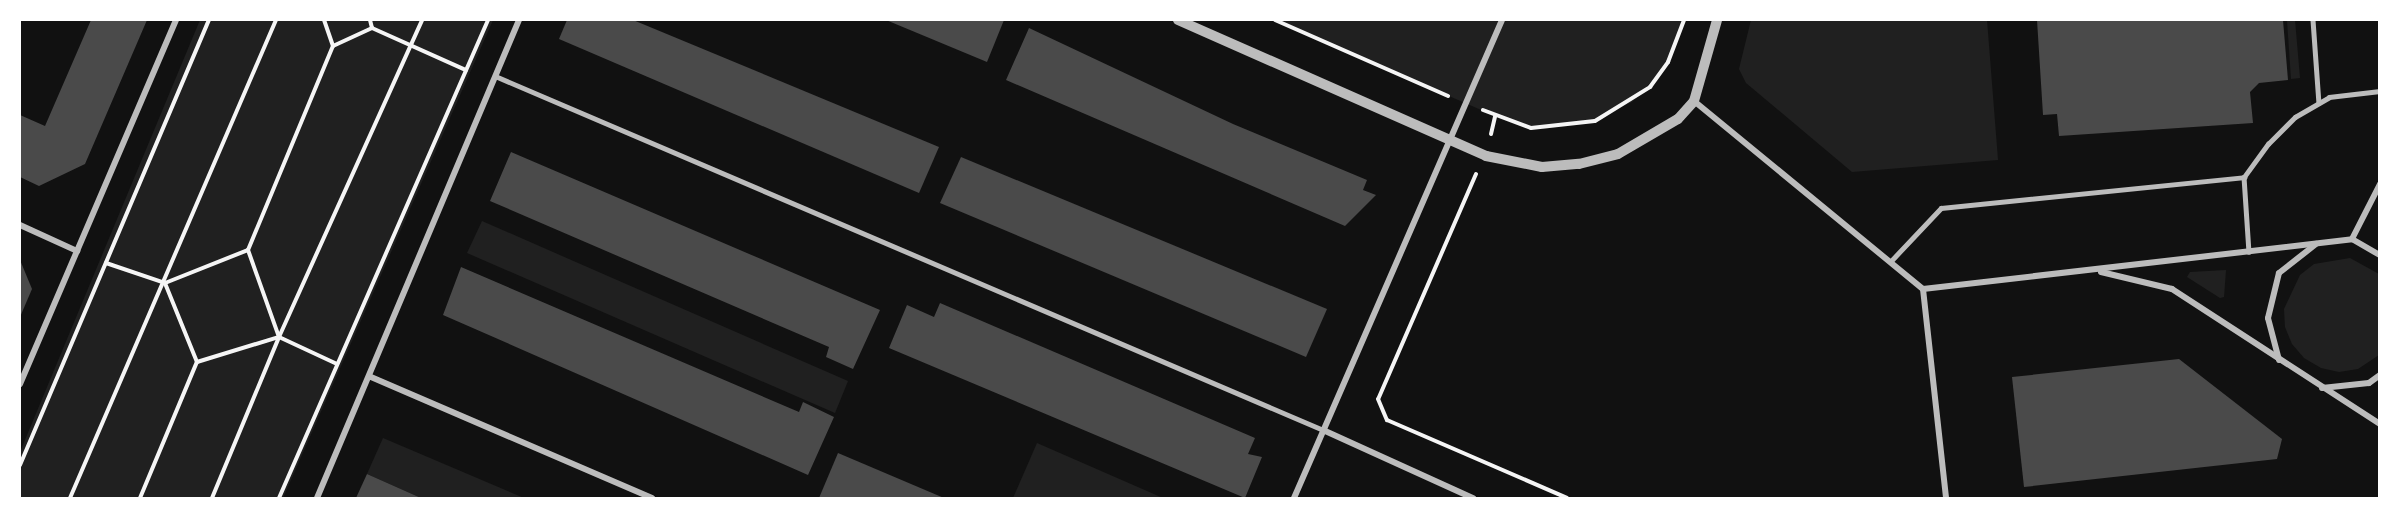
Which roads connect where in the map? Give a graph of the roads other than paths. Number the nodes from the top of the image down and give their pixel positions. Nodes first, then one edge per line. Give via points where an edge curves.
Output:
1 (176, 20) edge
2 (519, 20) edge
3 (1178, 20) edge
4 (1502, 20) edge
5 (1717, 20) edge
6 (2313, 20) edge
7 (495, 76) junction
8 (2379, 91) edge
9 (1694, 101) junction
10 (2319, 103) junction
11 (1452, 138) junction
12 (2244, 177) junction
13 (2379, 184) edge
14 (20, 225) edge
15 (2352, 239) junction
16 (2317, 244) junction
17 (77, 251) junction
18 (2249, 252) junction
19 (2379, 255) edge
20 (1890, 262) junction
21 (2094, 271) junction
22 (1923, 289) junction
23 (2279, 361) junction
24 (2379, 375) edge
25 (371, 377) junction
26 (20, 384) edge
27 (2321, 388) junction
28 (2379, 424) edge
29 (1323, 430) junction
30 (316, 498) edge
31 (652, 498) edge
32 (1294, 498) edge
33 (1473, 498) edge
34 (1946, 498) edge

1 - 17 street
2 - 7 street
3 - 11 street
4 - 11 street
5 - 9 street
6 - 10 lane
7 - 25 street
7 - 29 street
8 - 10 lane via 2329,97
9 - 11 street via 1662,131 1618,154 1579,164 1542,167 1486,156
9 - 20 street
10 - 12 lane via 2295,117 2268,144
11 - 29 street
12 - 18 lane
12 - 20 lane via 1941,208
13 - 15 street
14 - 17 street
15 - 16 street
15 - 19 street
16 - 18 street
16 - 23 street via 2279,273 2268,318
17 - 26 street
18 - 21 street
20 - 22 street
21 - 22 street
21 - 23 street via 2172,289
22 - 34 street
23 - 27 street
24 - 27 street via 2369,383
25 - 30 street
25 - 31 street
27 - 28 street
29 - 32 street
29 - 33 street

